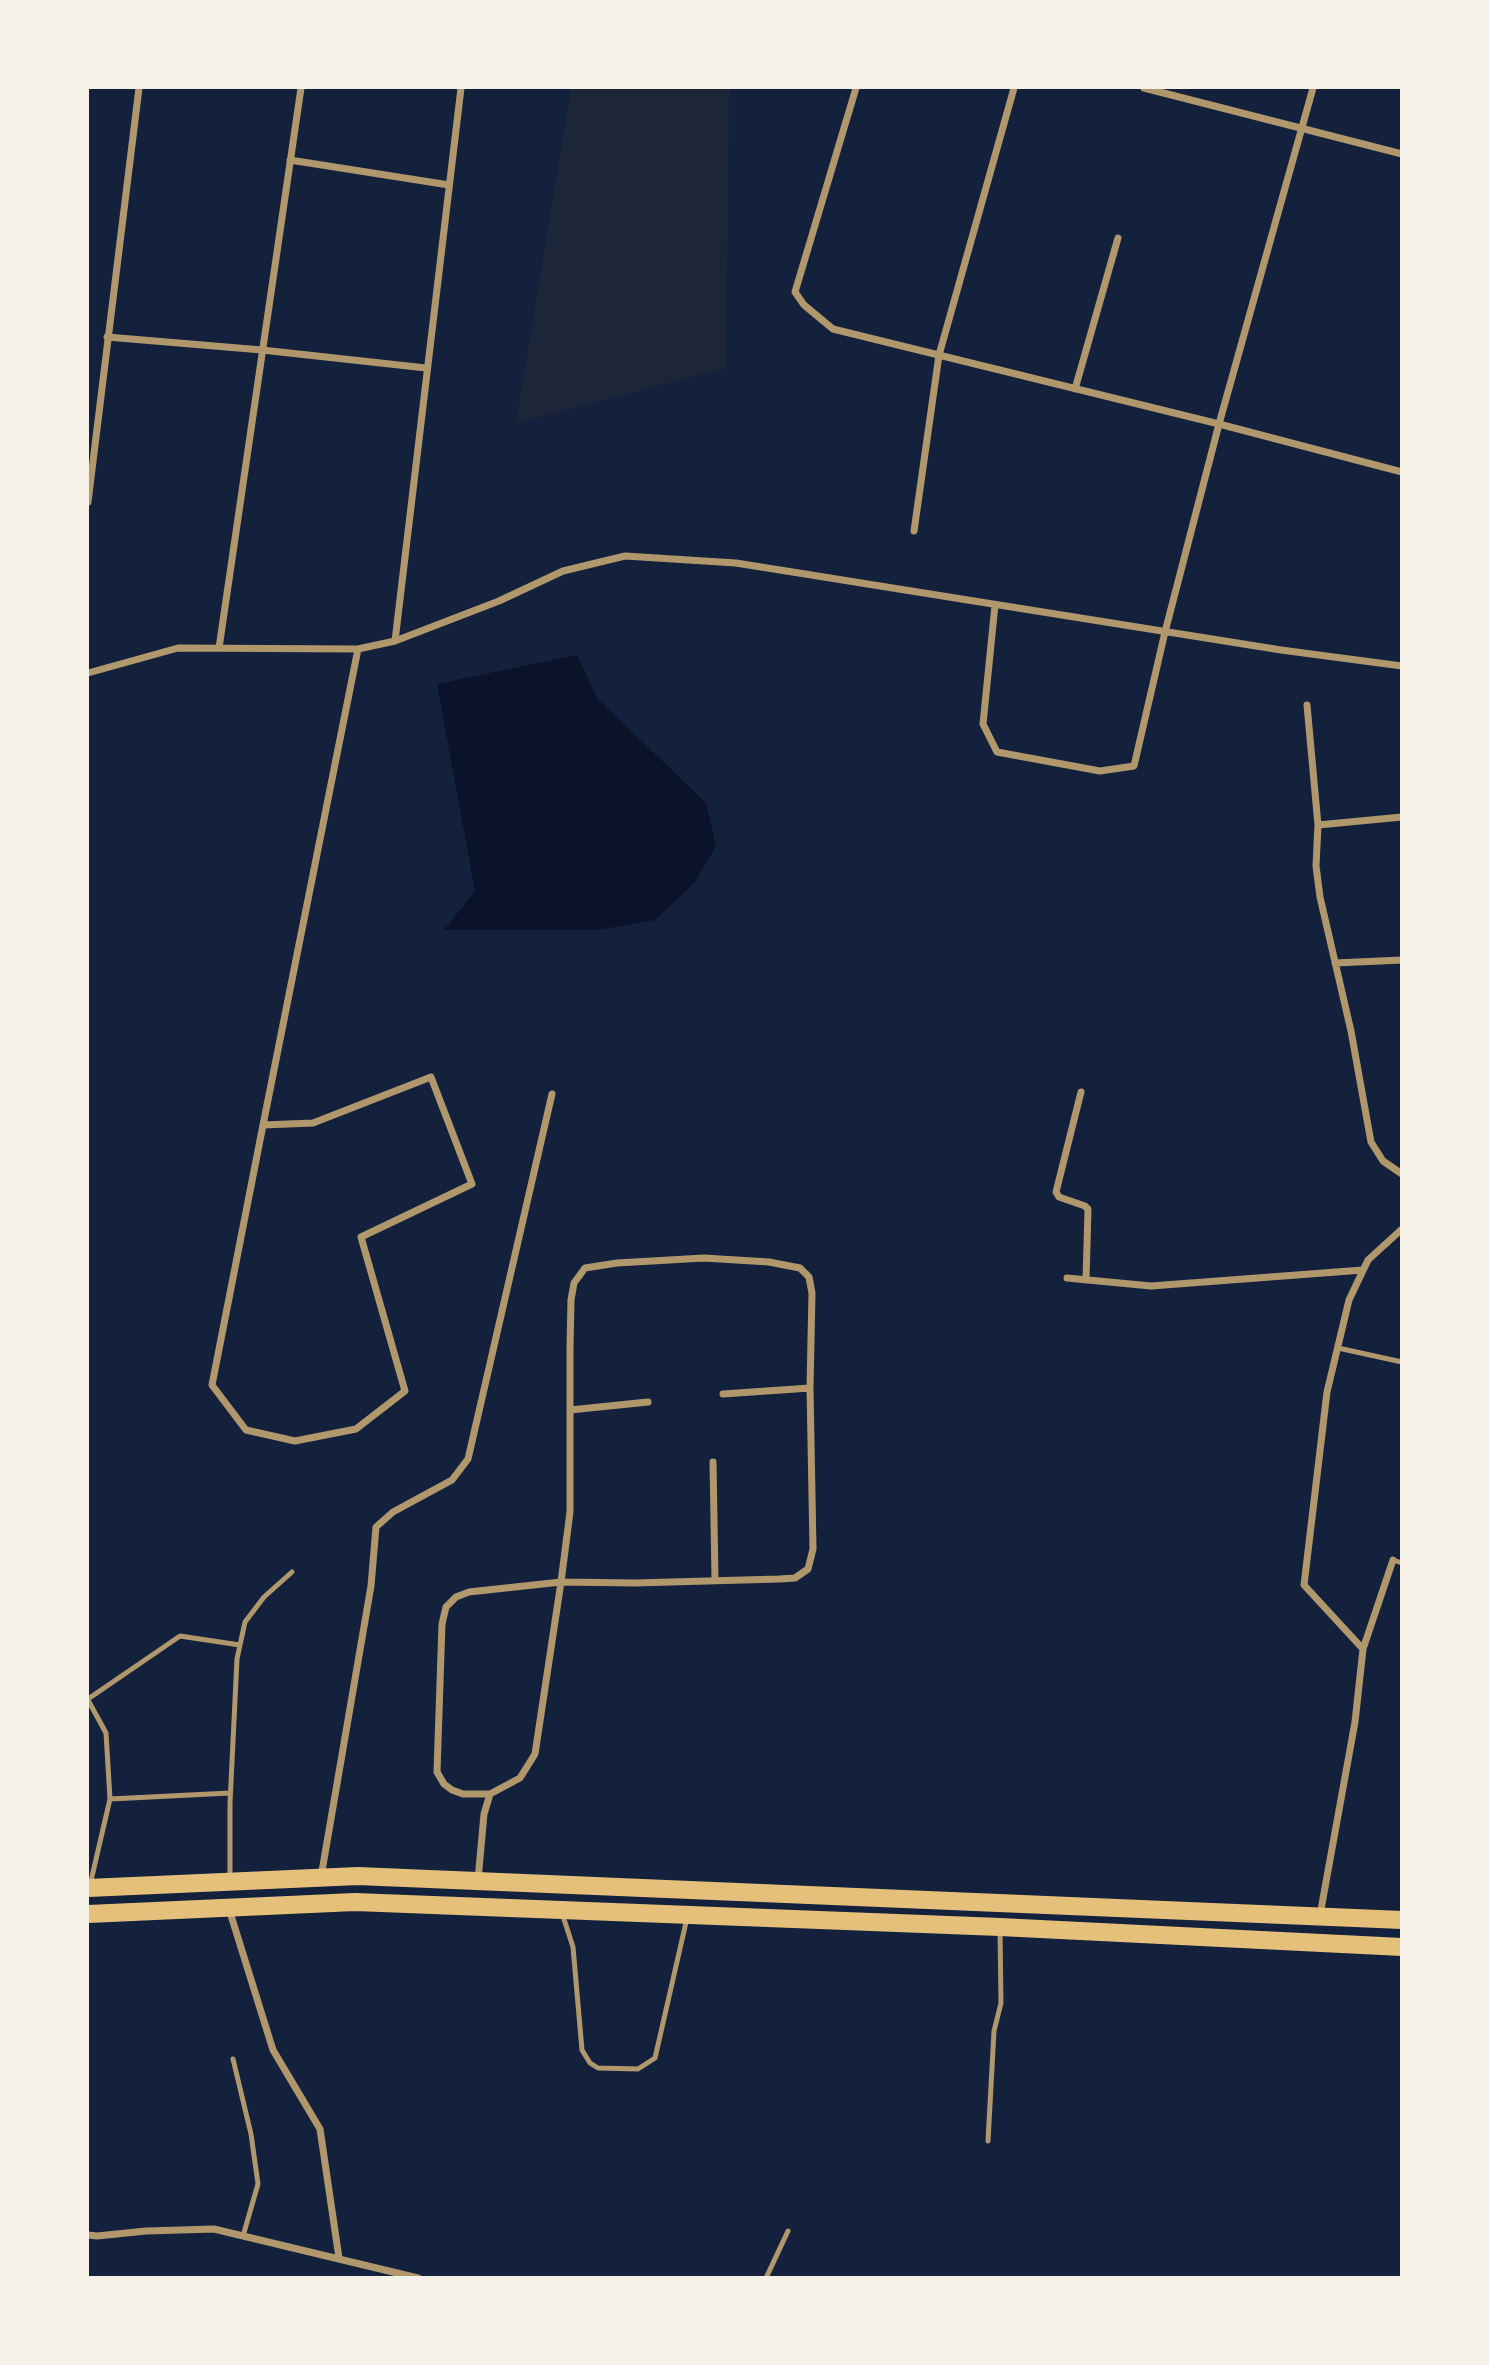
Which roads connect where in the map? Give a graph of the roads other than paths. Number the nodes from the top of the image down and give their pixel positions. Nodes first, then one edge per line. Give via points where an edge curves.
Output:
1 (139, 88) edge
2 (301, 88) edge
3 (461, 88) edge
4 (856, 88) edge
5 (1014, 88) edge
6 (1145, 88) edge
7 (1313, 88) edge
8 (1302, 128) junction
9 (1402, 154) edge
10 (290, 160) junction
11 (449, 185) junction
12 (1118, 239) dead end
13 (107, 337) junction
14 (262, 350) junction
15 (939, 355) junction
16 (426, 368) junction
17 (1074, 389) junction
18 (1219, 424) junction
19 (1402, 472) edge
20 (88, 502) edge
21 (914, 531) dead end
22 (995, 606) junction
23 (1165, 632) junction
24 (395, 641) junction
25 (219, 648) junction
26 (358, 649) junction
27 (1402, 666) edge
28 (88, 673) edge
29 (1307, 705) dead end
30 (1402, 817) edge
31 (1318, 825) junction
32 (1402, 960) edge
33 (1335, 962) junction
34 (1081, 1092) dead end
35 (552, 1094) dead end
36 (263, 1125) junction
37 (1402, 1174) edge
38 (1402, 1229) edge
39 (1363, 1270) junction
40 (1067, 1278) dead end
41 (1086, 1280) junction
42 (1338, 1348) junction
43 (1402, 1362) edge
44 (810, 1388) junction
45 (723, 1394) dead end
46 (648, 1402) dead end
47 (570, 1410) junction
48 (713, 1462) dead end
49 (1398, 1562) edge
50 (292, 1572) dead end
51 (715, 1579) junction
52 (561, 1582) junction
53 (240, 1646) junction
54 (1363, 1649) junction
55 (88, 1699) edge
56 (230, 1793) junction
57 (490, 1794) junction
58 (110, 1799) junction
59 (321, 1877) junction
60 (478, 1880) junction
61 (230, 1881) junction
62 (89, 1888) edge
63 (228, 1907) junction
64 (561, 1910) junction
65 (88, 1914) edge
66 (688, 1915) junction
67 (1320, 1916) junction
68 (1402, 1920) edge
69 (1000, 1927) junction
70 (1402, 1947) edge
71 (233, 2059) dead end
72 (988, 2141) dead end
73 (788, 2231) dead end
74 (88, 2235) edge
75 (243, 2236) junction
76 (339, 2258) junction
77 (418, 2277) edge
78 (766, 2277) edge

1 - 13 street
2 - 10 street
3 - 11 street
4 - 15 street via 795,292 833,329
5 - 15 street
6 - 8 street
7 - 8 street
8 - 9 street
8 - 18 street
10 - 11 street
10 - 14 street
11 - 16 street
12 - 17 street
13 - 14 street
13 - 20 street
14 - 16 street
14 - 25 street
15 - 17 street
15 - 21 street
16 - 24 street
17 - 18 street
18 - 19 street
18 - 23 street
22 - 23 street
22 - 23 street via 983,724 997,752 1100,771 1134,766
22 - 24 street via 736,563 625,556 563,571
23 - 27 street
24 - 26 street
25 - 26 street
25 - 28 street via 178,648
26 - 36 street
29 - 31 street
30 - 31 street
31 - 33 street via 1316,866
32 - 33 street
33 - 37 street via 1371,1142 1383,1161
34 - 41 street via 1056,1192 1088,1209
35 - 59 street via 468,1459 452,1480 393,1512 376,1527 371,1586
36 - 36 street via 313,1123 430,1077 472,1184 361,1237 405,1391 356,1429 295,1441 246,1430 212,1385
38 - 39 street
39 - 41 street via 1151,1286
39 - 42 street via 1349,1300
40 - 41 street
42 - 43 lane
42 - 54 street via 1327,1392 1304,1585
44 - 45 street
44 - 47 street via 812,1293 809,1277 800,1268 704,1258 617,1263 585,1268 574,1283
44 - 51 street via 812,1562 795,1577
46 - 47 street
47 - 52 street via 570,1512
48 - 51 street
49 - 54 street
50 - 53 lane via 245,1622
51 - 52 street
52 - 57 street via 536,1755 520,1778
52 - 57 street via 469,1592 446,1607 437,1772 452,1790
53 - 55 lane via 180,1636
53 - 56 lane
54 - 67 street via 1355,1722
55 - 58 lane via 106,1733
56 - 58 lane
56 - 61 lane
57 - 60 street
58 - 62 lane
59 - 60 main road
59 - 61 main road
60 - 67 main road
61 - 62 main road
63 - 64 main road via 355,1902
63 - 65 main road
63 - 76 street via 273,2050 320,2129
64 - 66 main road
64 - 66 lane via 573,1947 582,2050 598,2068 638,2069 655,2058
66 - 69 main road
67 - 68 main road
69 - 70 main road
69 - 72 lane via 1000,2003 994,2031
71 - 75 lane via 258,2184
73 - 78 lane
74 - 75 street via 214,2229
75 - 76 street
76 - 77 street

